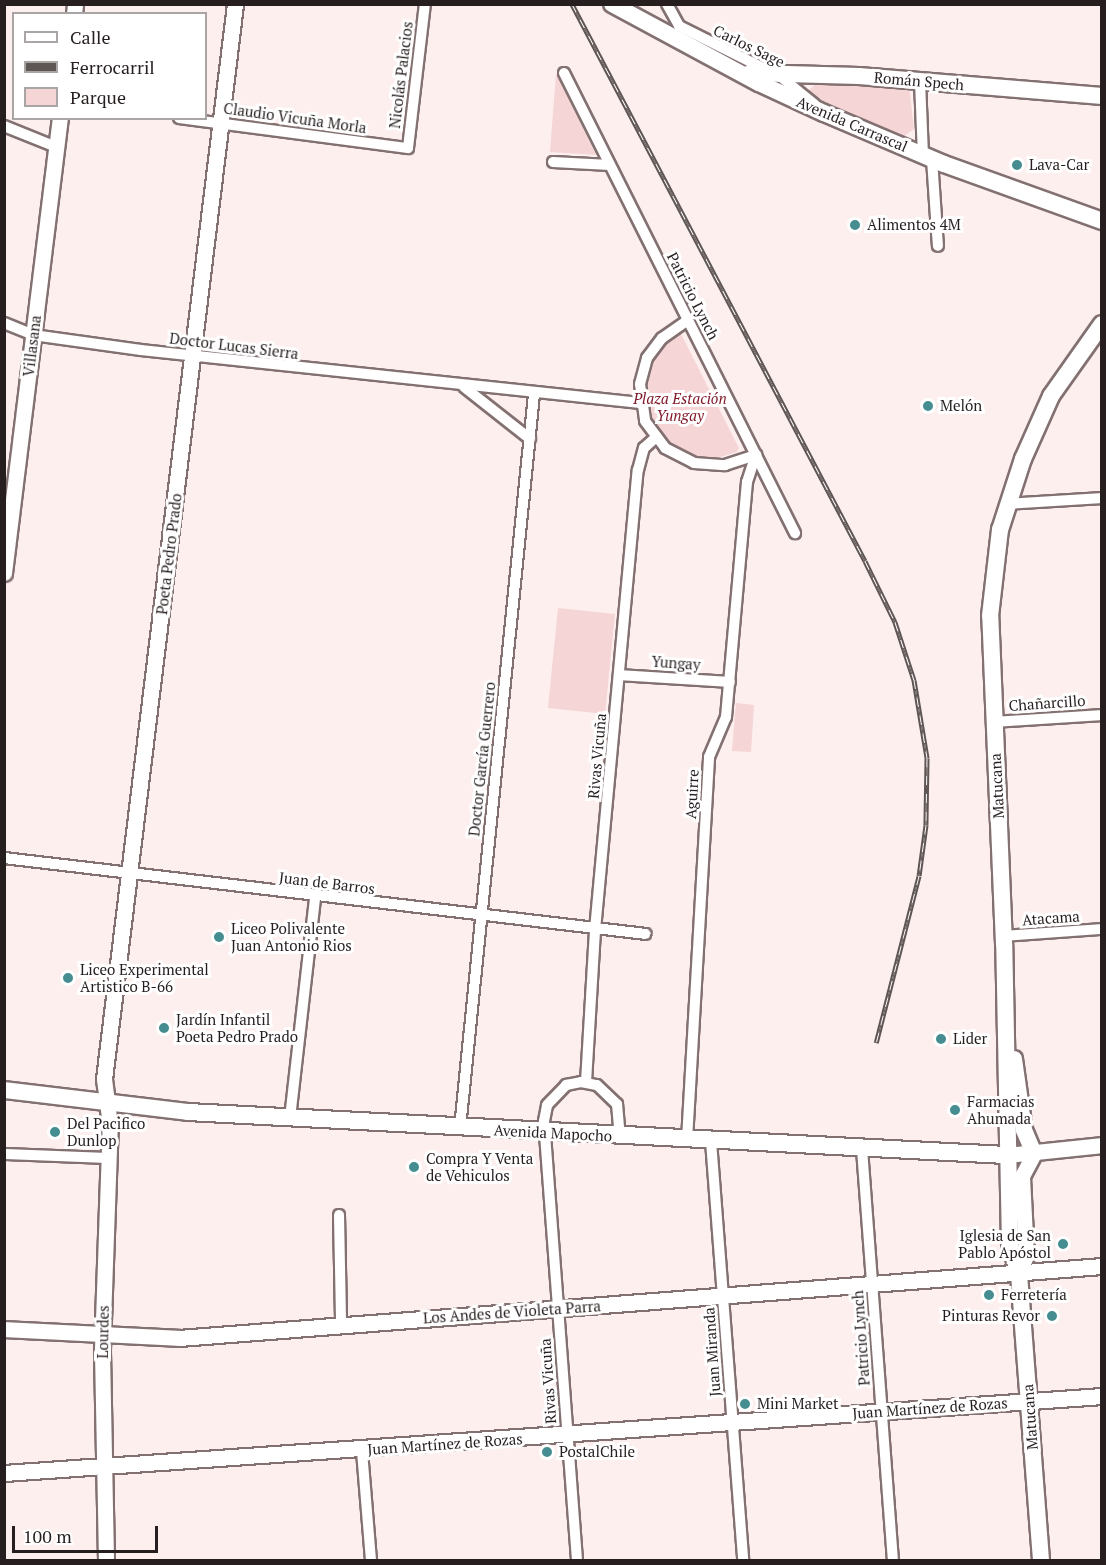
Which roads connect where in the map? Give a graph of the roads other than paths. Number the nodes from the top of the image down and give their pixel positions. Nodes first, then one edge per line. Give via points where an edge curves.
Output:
1 (235, 4) edge
2 (425, 4) edge
3 (612, 4) edge
4 (667, 4) edge
5 (564, 73) dead end
6 (920, 81) junction
7 (787, 86) junction
8 (1101, 96) edge
9 (60, 120) edge
10 (196, 120) edge
11 (221, 123) junction
12 (4, 126) edge
13 (56, 147) junction
14 (408, 148) joint
15 (928, 157) junction
16 (553, 162) dead end
17 (610, 165) junction
18 (1101, 221) edge
19 (938, 246) dead end
20 (688, 320) junction
21 (4, 323) edge
22 (1101, 324) edge
23 (33, 335) junction
24 (1094, 342) edge
25 (193, 356) junction
26 (463, 386) junction
27 (534, 394) junction
28 (640, 403) junction
29 (655, 438) junction
30 (530, 439) junction
31 (756, 455) junction
32 (1101, 498) edge
33 (1006, 504) junction
34 (8, 517) edge
35 (795, 533) dead end
36 (4, 573) edge
37 (619, 675) junction
38 (730, 682) junction
39 (1101, 715) edge
40 (994, 722) junction
41 (4, 858) edge
42 (129, 874) junction
43 (315, 897) junction
44 (481, 918) junction
45 (1101, 929) edge
46 (595, 930) junction
47 (646, 934) dead end
48 (1004, 936) junction
49 (1006, 1032) junction
50 (586, 1082) junction
51 (4, 1090) edge
52 (106, 1103) junction
53 (290, 1118) junction
54 (460, 1128) junction
55 (545, 1132) junction
56 (620, 1136) junction
57 (687, 1140) junction
58 (711, 1141) junction
59 (1101, 1145) edge
60 (862, 1149) junction
61 (1034, 1153) junction
62 (4, 1154) edge
63 (1006, 1155) junction
64 (109, 1158) junction
65 (339, 1215) dead end
66 (1101, 1266) edge
67 (1019, 1273) junction
68 (872, 1285) junction
69 (723, 1297) junction
70 (557, 1309) junction
71 (341, 1324) junction
72 (4, 1329) edge
73 (102, 1333) junction
74 (1101, 1396) edge
75 (1029, 1401) junction
76 (882, 1412) junction
77 (732, 1423) junction
78 (567, 1435) junction
79 (362, 1451) junction
80 (106, 1468) junction
81 (4, 1473) edge
82 (106, 1560) edge
83 (371, 1560) edge
84 (576, 1560) edge
85 (742, 1560) edge
86 (892, 1560) edge
87 (1041, 1560) edge

1 - 11 street, Poeta Pedro Prado
2 - 14 street, Nicolás Palacios
3 - 7 main road, Avenida Carrascal via 736,70
4 - 7 street, Carlos Sage via 679,26
5 - 17 street, Patricio Lynch
6 - 7 main road, Román Spech via 809,75
6 - 8 main road, Román Spech
6 - 15 street
7 - 15 main road, Avenida Carrascal via 824,113
9 - 13 street, Villasana
10 - 11 street, Claudio Vicuña Morla
11 - 14 street, Claudio Vicuña Morla
11 - 25 street, Poeta Pedro Prado
12 - 13 street
13 - 23 street, Villasana
15 - 18 main road, Avenida Carrascal
15 - 19 street
16 - 17 street
17 - 20 street, Patricio Lynch
20 - 28 street via 662,338 649,354 641,375
20 - 31 street, Patricio Lynch
21 - 23 street, Doctor Lucas Sierra
22 - 24 main road, Matucana
23 - 25 street, Doctor Lucas Sierra
23 - 34 street, Villasana
24 - 33 main road, Matucana via 1051,396
25 - 26 street, Doctor Lucas Sierra
25 - 42 street, Poeta Pedro Prado
26 - 27 street, Doctor Lucas Sierra
26 - 30 street
27 - 28 street, Doctor Lucas Sierra
27 - 30 street, Doctor García Guerrero
28 - 29 street
29 - 31 street via 678,457 701,465 724,465
29 - 37 street, Rivas Vicuña via 644,448 640,461
30 - 44 street, Doctor García Guerrero
31 - 35 street, Patricio Lynch
31 - 38 street, Aguirre via 747,482
32 - 33 street
33 - 40 main road, Matucana via 990,616
34 - 36 street, Villasana
37 - 38 street, Yungay
37 - 46 street, Rivas Vicuña
38 - 57 street, Aguirre via 726,717 709,757
39 - 40 street, Chañarcillo
40 - 48 main road, Matucana
41 - 42 street, Juan de Barros
42 - 43 street, Juan de Barros
42 - 52 street, Poeta Pedro Prado via 104,1073
43 - 44 street, Juan de Barros
43 - 53 street
44 - 46 street, Juan de Barros
44 - 54 street, Doctor García Guerrero
45 - 48 street, Atacama
46 - 47 street, Juan de Barros
46 - 50 street, Rivas Vicuña
48 - 49 main road, Matucana
49 - 61 main road via 1017,1074 1024,1130
49 - 63 main road, Matucana
50 - 55 street, Rivas Vicuña via 566,1085 553,1095 545,1111
50 - 56 street via 602,1087 614,1098 620,1116
51 - 52 main road, Avenida Mapocho
52 - 53 main road, Avenida Mapocho
52 - 64 street, Lourdes
53 - 54 main road, Avenida Mapocho
54 - 55 main road, Avenida Mapocho
55 - 56 main road, Avenida Mapocho
55 - 70 street, Rivas Vicuña
56 - 57 main road, Avenida Mapocho
57 - 58 main road, Avenida Mapocho
58 - 60 main road, Avenida Mapocho
58 - 69 street, Juan Miranda
59 - 61 street, Avenida Mapocho
60 - 63 main road, Avenida Mapocho
60 - 68 street, Patricio Lynch
61 - 63 street, Avenida Mapocho
61 - 67 street, Matucana via 1022,1176 1026,1256
62 - 64 street
63 - 67 main road, Matucana via 1011,1253
64 - 73 street, Lourdes
65 - 71 street
66 - 67 street, Los Andes de Violeta Parra
67 - 68 street, Los Andes de Violeta Parra
67 - 75 main road, Matucana
68 - 69 street, Los Andes de Violeta Parra
68 - 76 street, Patricio Lynch
69 - 70 street, Los Andes de Violeta Parra
69 - 77 street, Juan Miranda
70 - 71 street, Los Andes de Violeta Parra
70 - 78 street, Rivas Vicuña
71 - 73 street, Los Andes de Violeta Parra via 179,1338
72 - 73 street, Los Andes de Violeta Parra
73 - 80 street, Lourdes
74 - 75 street, Juan Martínez de Rozas
75 - 76 street, Juan Martínez de Rozas
75 - 87 main road, Matucana
76 - 77 street, Juan Martínez de Rozas
76 - 86 street, Patricio Lynch
77 - 78 street, Juan Martínez de Rozas
77 - 85 street, Juan Miranda
78 - 79 street, Juan Martínez de Rozas
78 - 84 street, Rivas Vicuña
79 - 80 street, Juan Martínez de Rozas
79 - 83 street
80 - 81 street, Juan Martínez de Rozas
80 - 82 street, Lourdes

